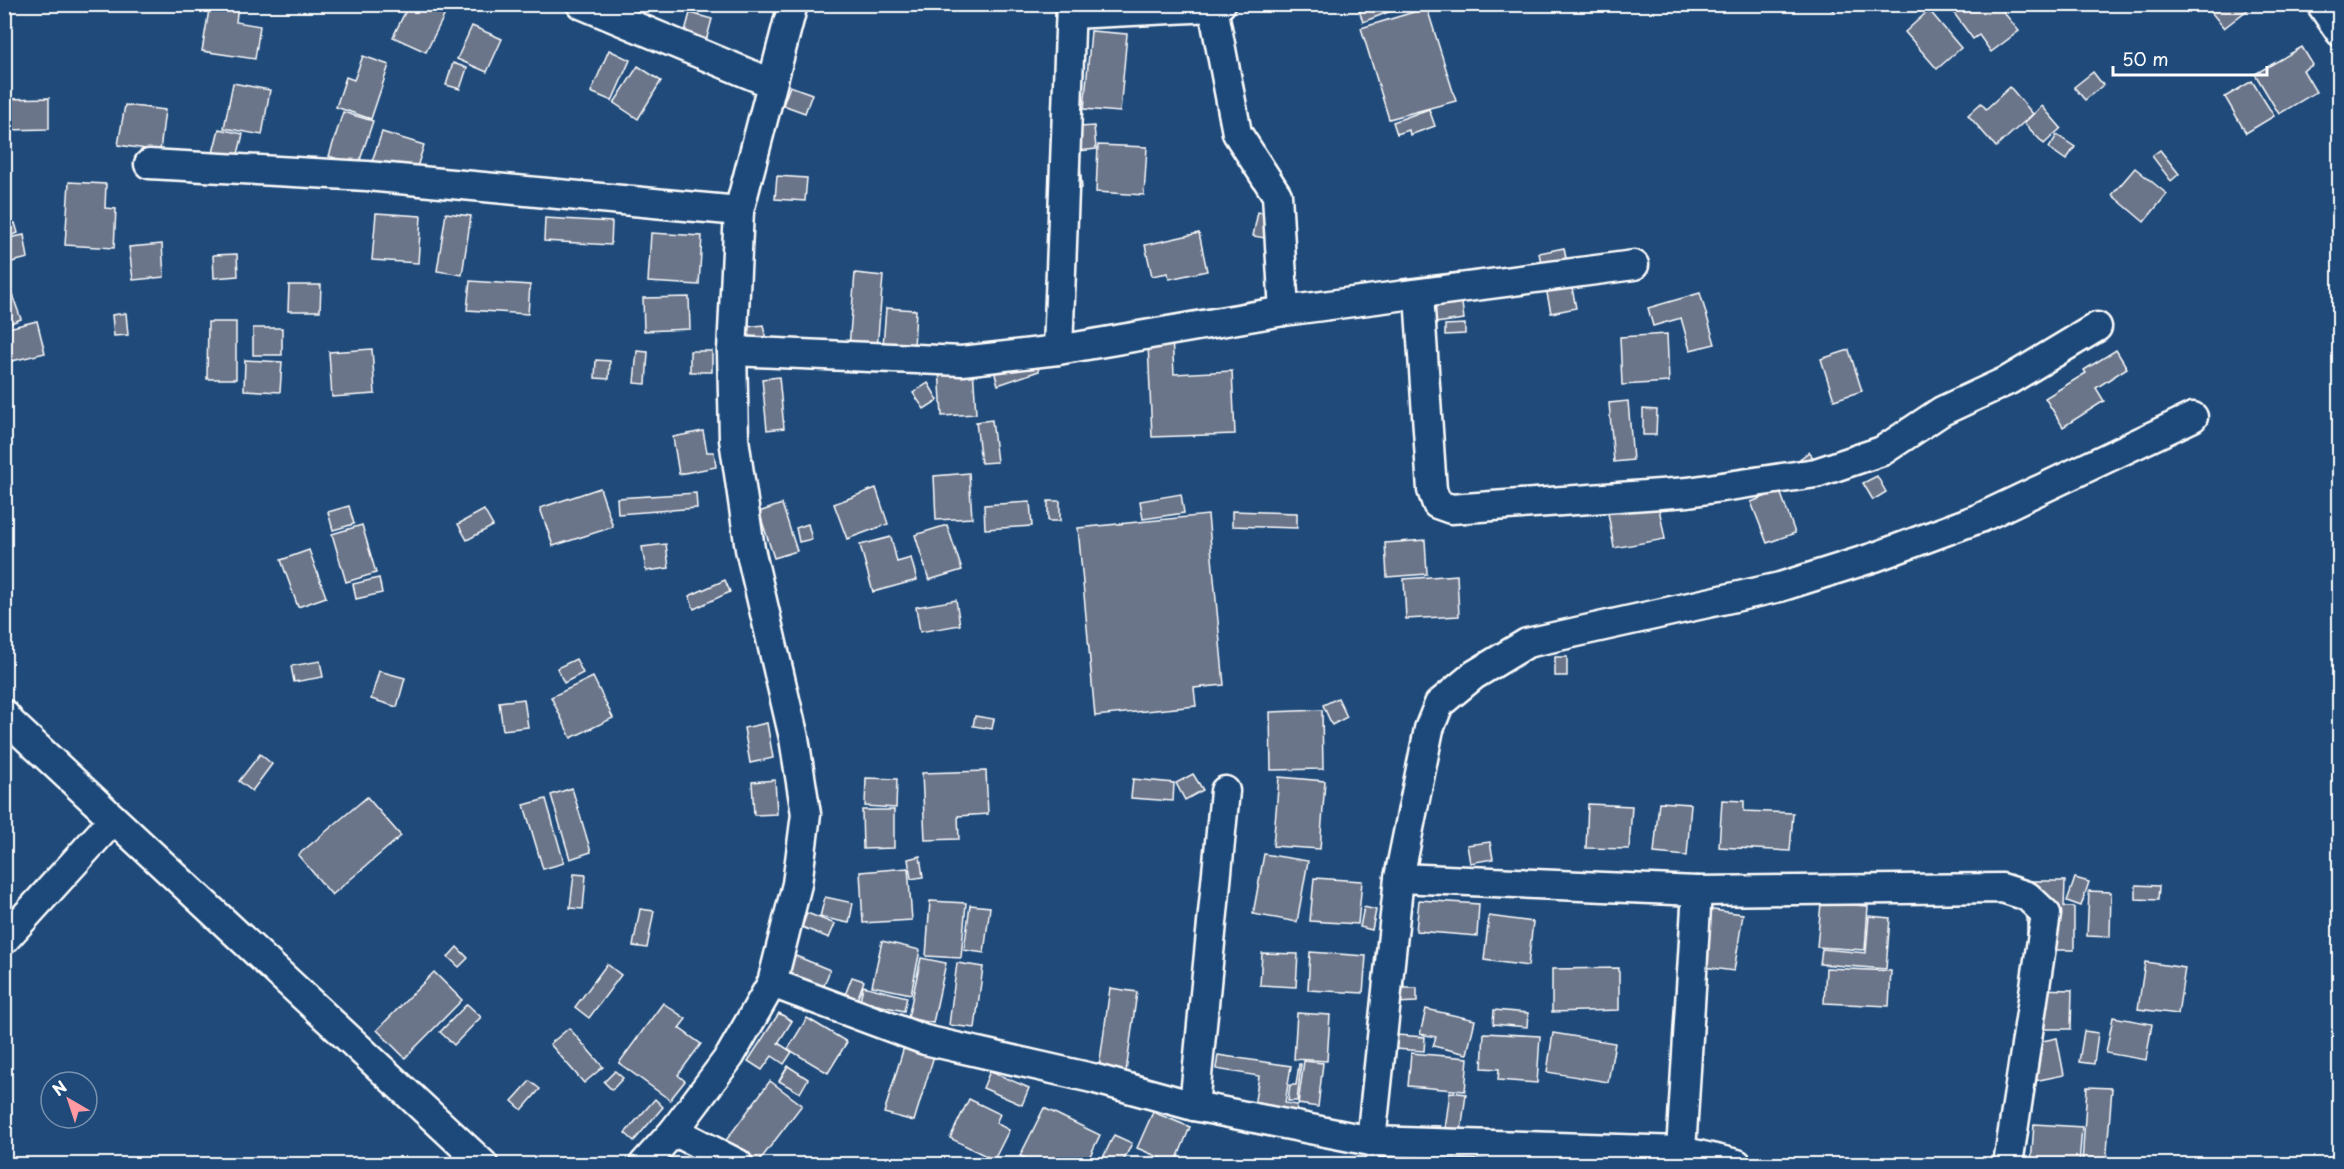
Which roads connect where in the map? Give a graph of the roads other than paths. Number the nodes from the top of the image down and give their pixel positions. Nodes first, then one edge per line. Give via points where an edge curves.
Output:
1 (581, 4) edge
2 (793, 4) edge
3 (2321, 4) edge
4 (1217, 6) edge
5 (1071, 9) edge
6 (2340, 32) edge
7 (771, 83) junction
8 (149, 164) dead end
9 (739, 210) junction
10 (1634, 265) dead end
11 (1419, 295) junction
12 (1284, 311) junction
13 (2097, 327) dead end
14 (1058, 350) junction
15 (732, 351) junction
16 (2193, 417) dead end
17 (7, 721) edge
18 (1225, 791) dead end
19 (113, 820) junction
20 (1399, 878) junction
21 (1697, 891) junction
22 (4, 940) edge
23 (772, 983) junction
24 (1194, 1106) junction
25 (674, 1131) junction
26 (1371, 1141) junction
27 (1681, 1151) junction
28 (483, 1164) edge
29 (644, 1164) edge
30 (738, 1164) edge
31 (1737, 1164) edge
32 (2008, 1164) edge

1 - 7 street
2 - 7 street
3 - 6 street
4 - 5 street
4 - 12 street via 1237,133 1277,195
5 - 14 street
7 - 9 street
8 - 9 street via 367,176
9 - 15 street
10 - 11 street
11 - 12 street
11 - 13 street via 1432,490 1437,504 1451,509 1688,492 1816,473 1881,451 1942,411 2009,380
12 - 14 street
14 - 15 street via 962,361
15 - 23 street via 734,439 750,549 794,738 806,814 797,884
16 - 20 street via 1980,518 1875,557 1780,587 1527,643 1474,675 1439,704 1430,729
17 - 19 street
18 - 24 street
19 - 22 street
19 - 28 street
20 - 21 street
20 - 26 street
21 - 27 street
21 - 32 street via 2002,888 2027,896 2046,914
23 - 24 street via 925,1040
23 - 25 street via 730,1056
24 - 26 street
25 - 29 street
25 - 30 street
26 - 27 street
27 - 31 street

